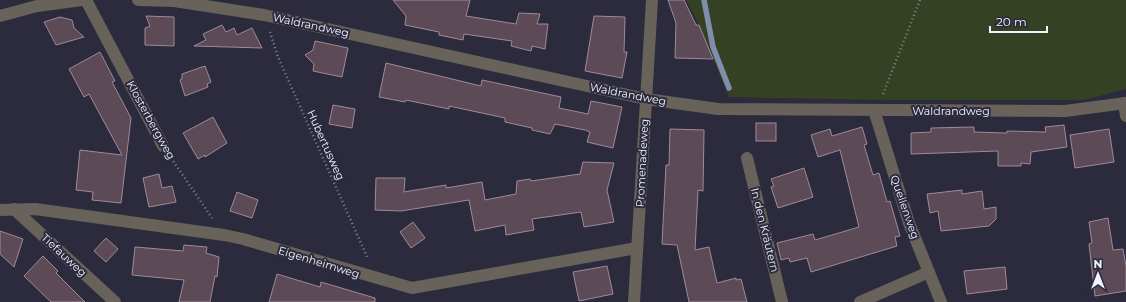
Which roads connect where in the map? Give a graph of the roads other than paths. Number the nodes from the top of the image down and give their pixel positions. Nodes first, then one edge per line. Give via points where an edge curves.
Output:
1 (82, 0) edge
2 (86, 0) edge
3 (138, 0) edge
4 (652, 0) edge
5 (0, 16) edge
6 (646, 99) junction
7 (1125, 103) edge
8 (876, 110) junction
9 (1126, 116) edge
10 (163, 146) road end
11 (747, 158) dead end
12 (14, 209) junction
13 (0, 210) edge
14 (637, 248) junction
15 (929, 272) junction
16 (115, 302) edge
17 (634, 302) edge
18 (782, 302) edge
19 (860, 302) edge
20 (941, 302) edge

1 - 5 street via 44,5
2 - 10 street, Klosterbergweg
3 - 6 street, Waldrandweg via 174,1 264,15
4 - 6 street, Promenadeweg
6 - 8 street, Waldrandweg via 718,109
6 - 14 street, Promenadeweg
7 - 8 street, Waldrandweg via 1065,111
7 - 9 street
8 - 15 street, Quellenweg via 909,223
11 - 18 street, In den Kräutern
12 - 13 street, Eigenheimweg
12 - 14 street, Eigenheimweg via 35,209 224,235 412,288
12 - 16 street, Tiefauweg
14 - 17 street, Promenadeweg
15 - 19 street
15 - 20 street, Quellenweg

